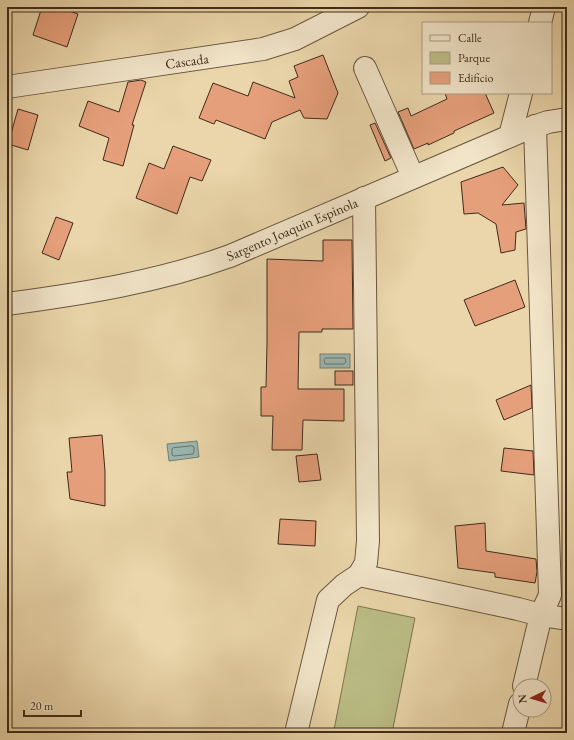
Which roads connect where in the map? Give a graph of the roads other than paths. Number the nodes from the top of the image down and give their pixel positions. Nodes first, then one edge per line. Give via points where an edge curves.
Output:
1 (358, 7) edge
2 (544, 7) edge
3 (540, 22) edge
4 (365, 68) dead end
5 (7, 87) edge
6 (521, 94) edge
7 (567, 119) edge
8 (535, 126) junction
9 (510, 136) junction
10 (413, 177) junction
11 (364, 198) junction
12 (7, 304) edge
13 (359, 575) junction
14 (541, 615) junction
15 (567, 619) edge
16 (526, 678) edge
17 (517, 718) edge
18 (296, 733) edge
19 (513, 733) edge

1 - 5 street, Cascada via 295,39 263,50
2 - 3 street
4 - 10 street
6 - 9 street
7 - 8 street, Sargento Joaquin Espinola
8 - 9 street, Sargento Joaquin Espinola
8 - 14 street via 550,594
9 - 10 street, Sargento Joaquin Espinola
10 - 11 street, Sargento Joaquin Espinola
11 - 12 street, Sargento Joaquin Espinola via 207,264 155,279
11 - 13 street via 368,541 366,563
13 - 14 street
13 - 18 street via 328,600
14 - 15 street
14 - 16 street
17 - 19 street

